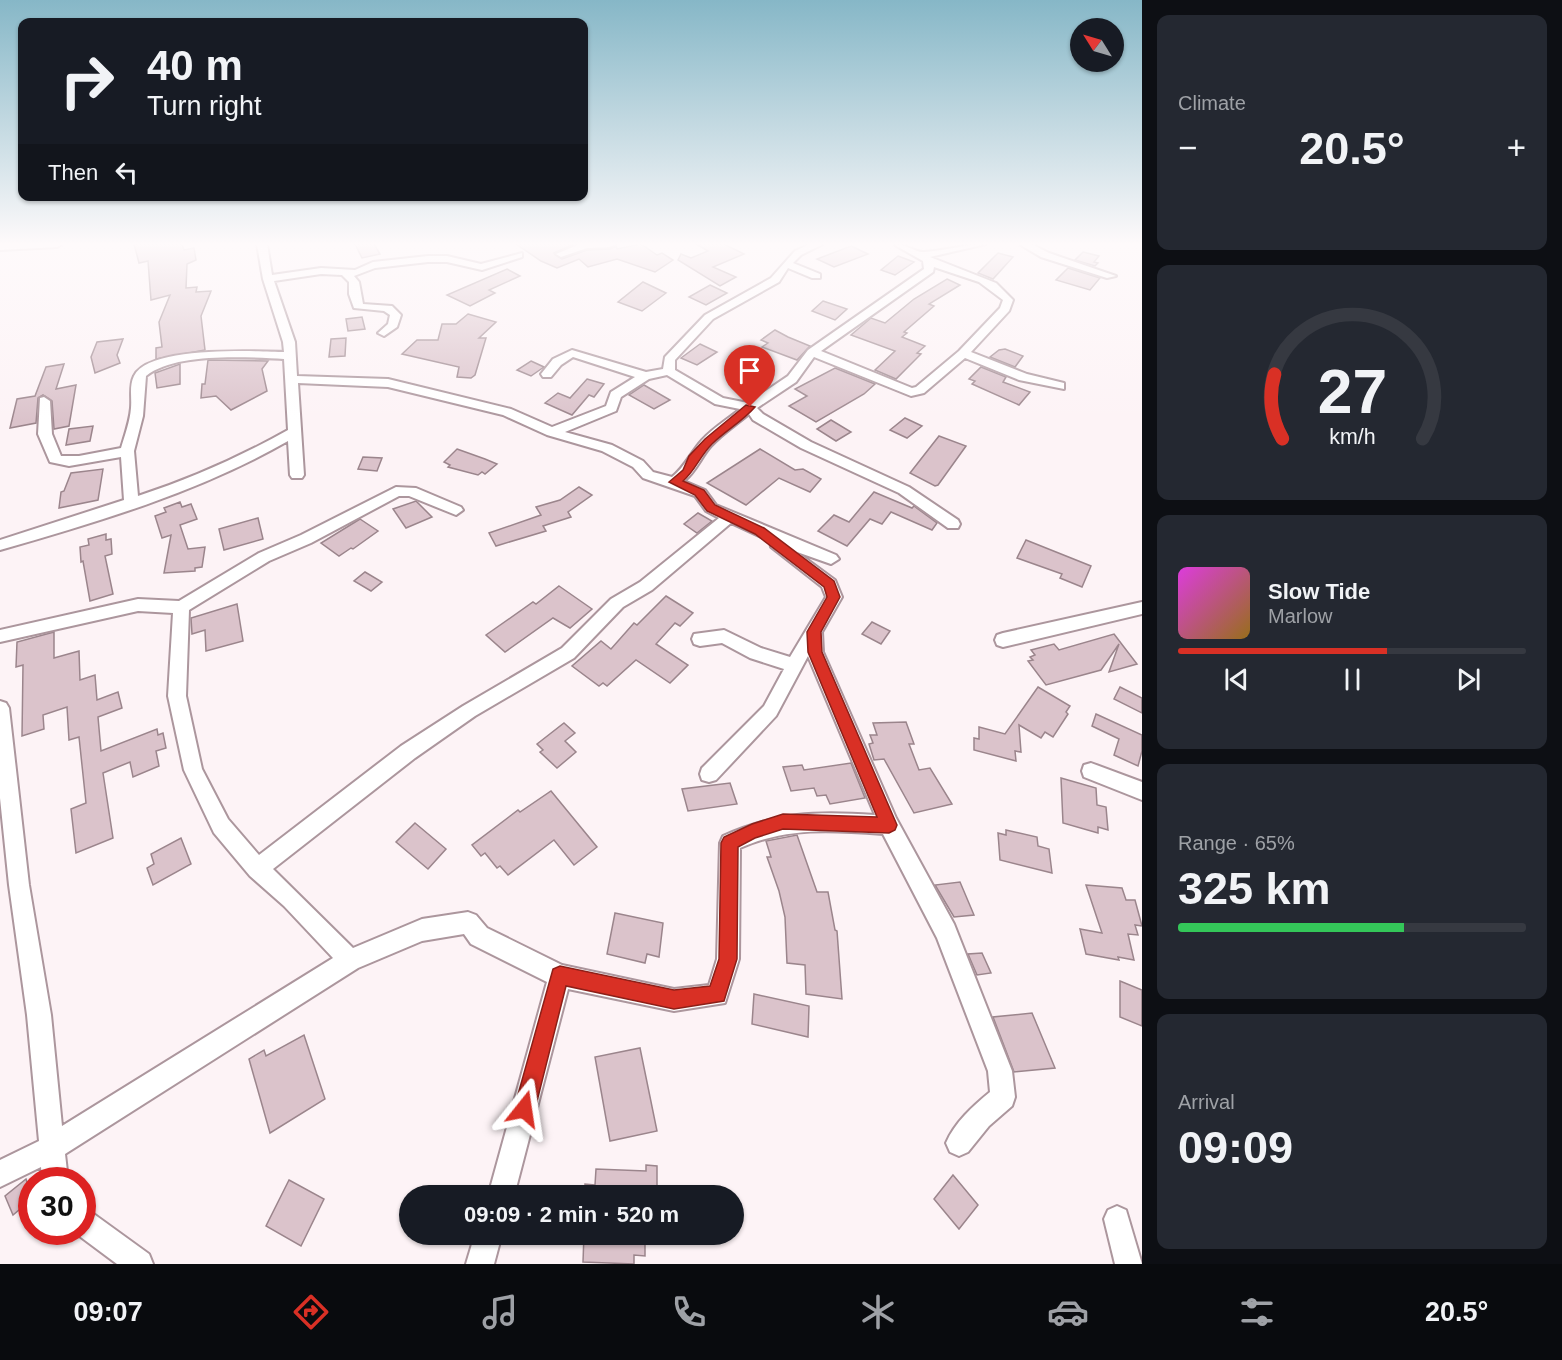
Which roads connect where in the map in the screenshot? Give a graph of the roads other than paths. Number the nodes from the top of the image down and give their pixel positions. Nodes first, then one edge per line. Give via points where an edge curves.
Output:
1 (276, 303) edge
2 (357, 303) edge
3 (733, 303) edge
4 (882, 303) edge
5 (1007, 303) edge
6 (384, 333) dead end
7 (289, 342) junction
8 (812, 352) junction
9 (963, 353) junction
10 (258, 354) junction
11 (289, 356) junction
12 (669, 371) junction
13 (547, 374) dead end
14 (645, 376) junction
15 (293, 379) junction
16 (1060, 386) dead end
17 (44, 401) dead end
18 (750, 407) junction
19 (294, 432) junction
20 (552, 432) junction
21 (127, 451) junction
22 (297, 475) dead end
23 (675, 482) junction
24 (131, 502) junction
25 (456, 510) dead end
26 (730, 516) junction
27 (953, 524) dead end
28 (760, 531) junction
29 (0, 544) edge
30 (831, 558) dead end
31 (181, 607) junction
32 (1142, 608) edge
33 (814, 632) junction
34 (0, 636) edge
35 (700, 639) dead end
36 (1003, 640) dead end
37 (794, 665) junction
38 (0, 708) edge
39 (1091, 771) dead end
40 (710, 774) dead end
41 (1142, 791) edge
42 (889, 825) junction
43 (257, 870) junction
44 (350, 960) junction
45 (560, 976) junction
46 (958, 1143) dead end
47 (51, 1148) junction
48 (54, 1167) edge
49 (0, 1174) edge
50 (504, 1185) edge
51 (1117, 1219) dead end
52 (96, 1232) edge
53 (486, 1245) edge
54 (139, 1264) edge
55 (480, 1264) edge
56 (1129, 1264) edge

1 - 7 street
2 - 6 street via 392,309 396,315 393,325
3 - 12 street via 709,316 669,359
4 - 8 street
5 - 9 street
7 - 10 street
7 - 11 street
8 - 9 street via 911,392 920,390
8 - 18 street via 792,379
9 - 16 street via 1023,377
10 - 11 street
10 - 21 street via 163,362 148,367 137,387 137,409
11 - 15 street
12 - 14 street
12 - 18 street via 719,400
13 - 14 street via 572,353
14 - 20 street via 615,395 612,408
15 - 19 street
15 - 20 street via 353,380 417,389 507,412
17 - 21 street via 45,434 58,461
18 - 23 street via 708,441 687,472
18 - 27 street via 758,417 806,445 904,490
19 - 22 street
19 - 24 street via 181,488
20 - 23 street via 608,448 638,464 648,475
21 - 24 street
23 - 26 street via 700,493 711,508
24 - 29 street
25 - 31 street via 411,491 396,492 264,557
26 - 28 street
26 - 43 street via 646,586 617,603 568,653 408,752
28 - 30 street
28 - 33 street via 829,584 834,597
31 - 34 street via 138,605
31 - 43 street via 177,696 193,770 221,826
32 - 36 street
33 - 37 street
33 - 42 street via 815,652
35 - 37 street via 724,636 756,653
37 - 40 street via 788,687 775,705
38 - 47 street via 19,885 39,1015
39 - 41 street
42 - 45 street via 783,822 752,831 730,843 728,959 717,995 674,1000
42 - 46 street via 945,932 1000,1071 1003,1097
43 - 44 street
44 - 45 street via 422,930 468,923 479,936
44 - 47 street
45 - 50 street
47 - 48 street
47 - 49 street
51 - 56 street
52 - 54 street
53 - 55 street

